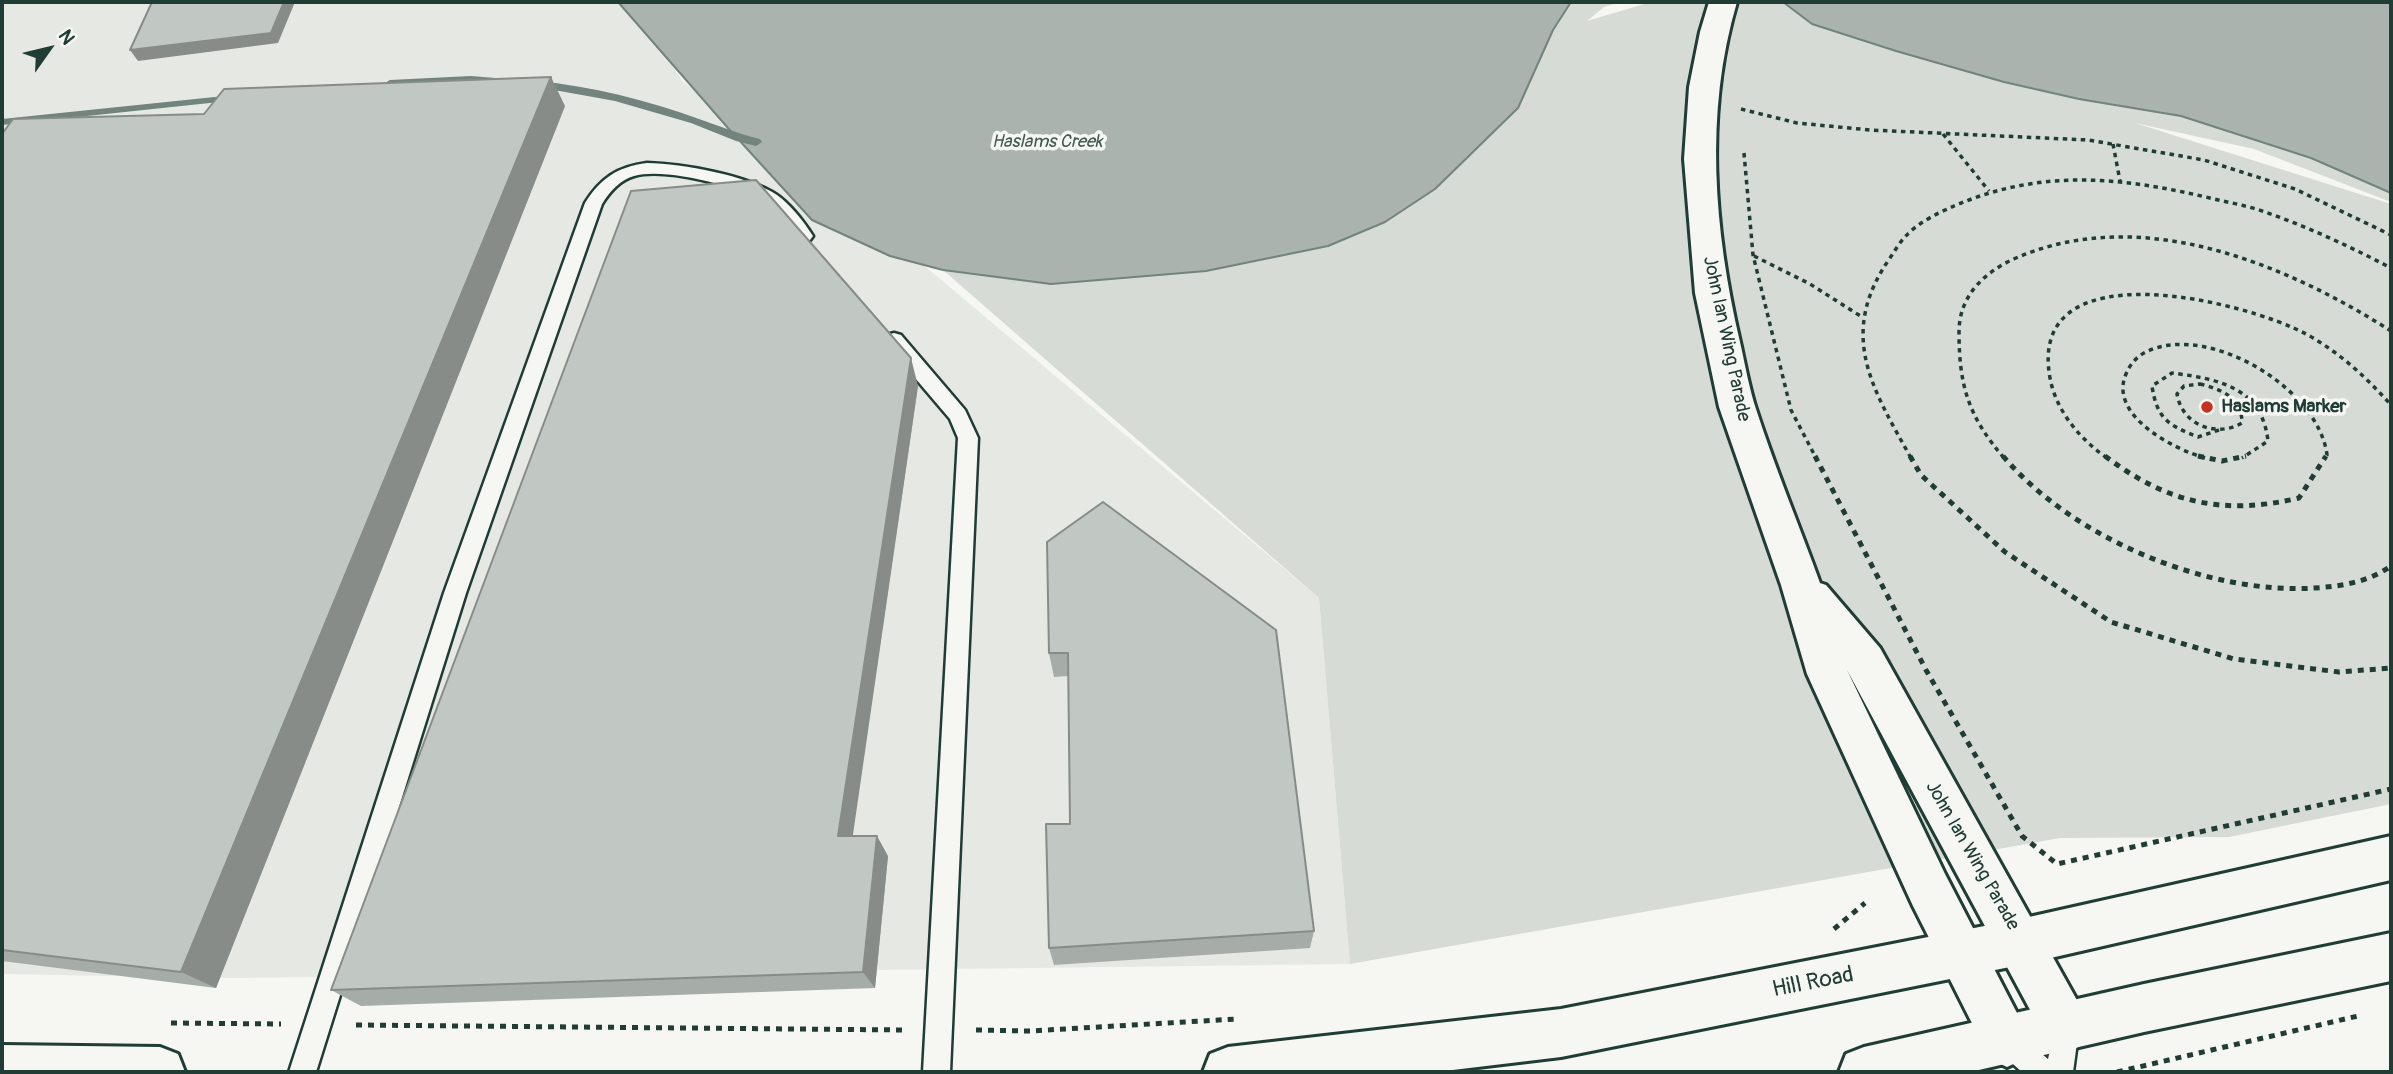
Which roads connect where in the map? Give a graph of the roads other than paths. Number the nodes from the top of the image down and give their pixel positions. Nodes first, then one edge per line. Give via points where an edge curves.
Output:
1 (1723, 2) edge
2 (815, 248) edge
3 (878, 321) edge
4 (1801, 585) junction
5 (2391, 858) edge
6 (2020, 942) junction
7 (1962, 953) junction
8 (2391, 957) edge
9 (2007, 1042) junction
10 (2063, 1050) edge
11 (2, 1070) edge
12 (160, 1072) edge
13 (302, 1072) edge
14 (937, 1072) edge
15 (1228, 1072) edge
16 (1864, 1072) edge
17 (2043, 1072) edge

1 - 4 street, John Ian Wing Parade via 1704,87 1699,159 1712,293 1737,407
2 - 13 lane via 770,199 740,186 652,167 617,176 603,186 455,593
3 - 14 lane via 958,415 968,438
4 - 6 street, John Ian Wing Parade via 1865,661
4 - 7 street, John Ian Wing Parade via 1828,674
5 - 6 street, Hill Road
6 - 7 street, Hill Road
6 - 10 street, John Ian Wing Parade
7 - 9 street, John Ian Wing Parade
7 - 15 street, Hill Road via 1561,1033
8 - 10 street via 2144,1009
9 - 10 street
9 - 16 street
9 - 17 lane
11 - 12 street

